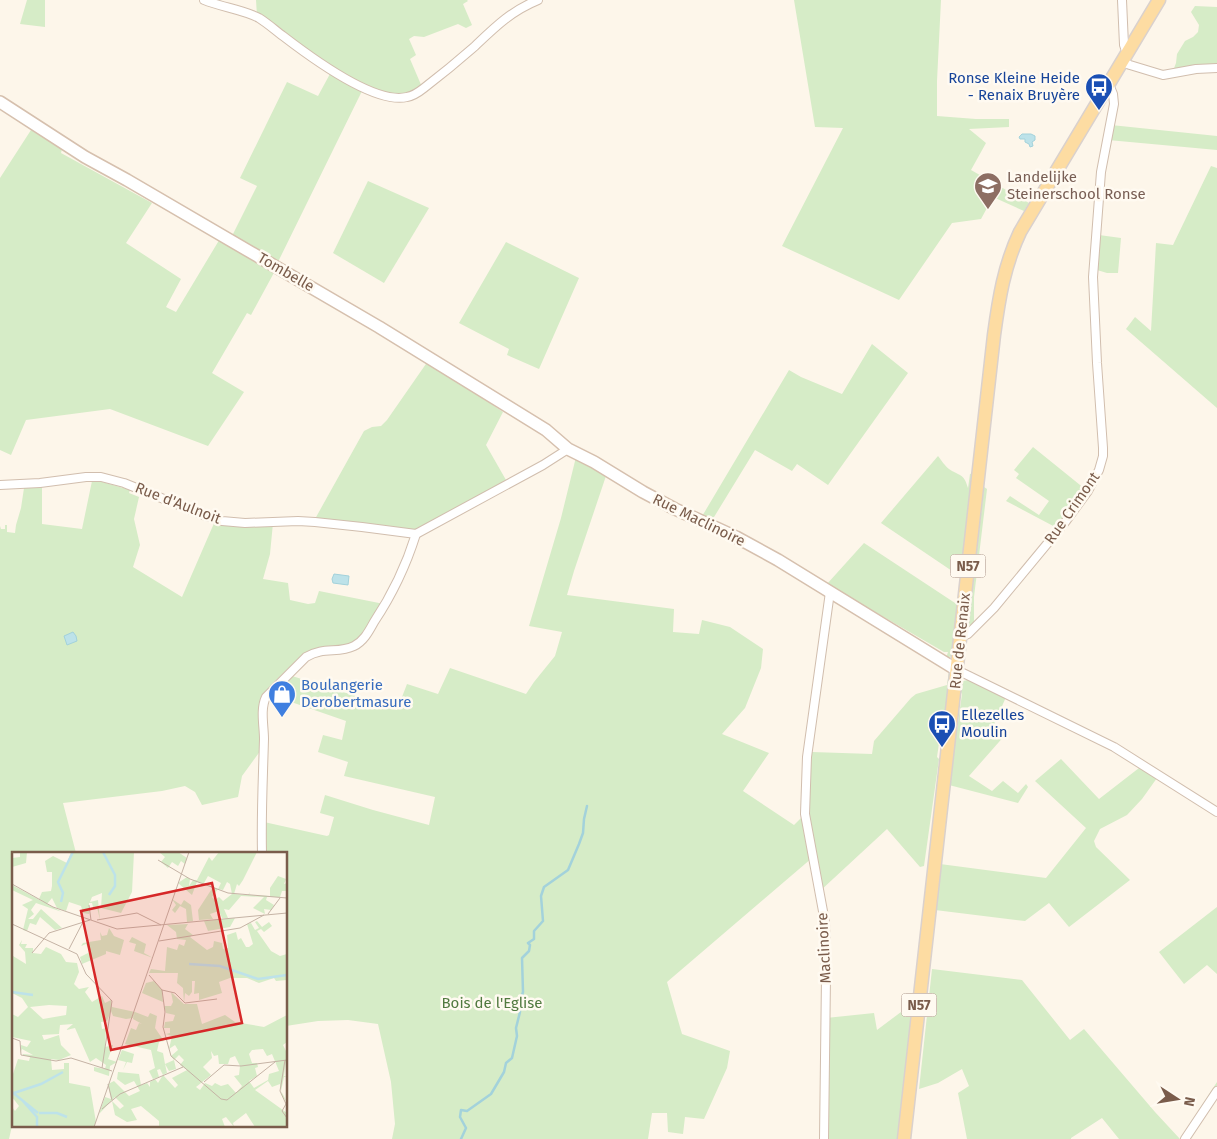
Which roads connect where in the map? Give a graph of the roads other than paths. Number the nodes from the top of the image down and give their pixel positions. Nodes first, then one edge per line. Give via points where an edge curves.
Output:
1 (204, 0) edge
2 (538, 0) edge
3 (1122, 0) edge
4 (1159, 0) edge
5 (1124, 58) junction
6 (1217, 68) edge
7 (1109, 84) junction
8 (0, 102) edge
9 (568, 449) junction
10 (0, 485) edge
11 (416, 534) junction
12 (830, 592) junction
13 (960, 637) junction
14 (957, 670) junction
15 (1217, 812) edge
16 (262, 852) edge
17 (1217, 1091) edge
18 (824, 1139) edge
19 (904, 1139) edge
20 (1185, 1139) edge

1 - 2 street via 259,18 341,76 393,98 417,93 511,14
3 - 5 street
4 - 5 main road, N57
5 - 6 street via 1130,65 1163,75 1196,68
5 - 7 main road, N57
7 - 13 main road, Rue de Renaix / N57 via 1033,209 1007,263 998,306
7 - 13 street, Rue Crimont via 1114,104 1101,172 1094,285 1103,456 1088,490 1060,528 994,608 968,634
8 - 9 street, Tombelle via 85,157 388,331 546,430
9 - 11 street via 543,466
9 - 12 street, Rue Maclinoire via 664,503 751,545
10 - 11 street, Rue d'Aulnoit via 100,477 124,482 222,521 315,522
11 - 16 street via 393,593 364,638 354,646 314,653 266,697 263,705
12 - 14 street, Rue Maclinoire
12 - 18 street, Maclinoire via 811,730 804,814 825,922
13 - 14 main road, Rue de Renaix / N57
14 - 15 street via 1114,747
14 - 19 main road, Rue de Renaix / N57
17 - 20 street

